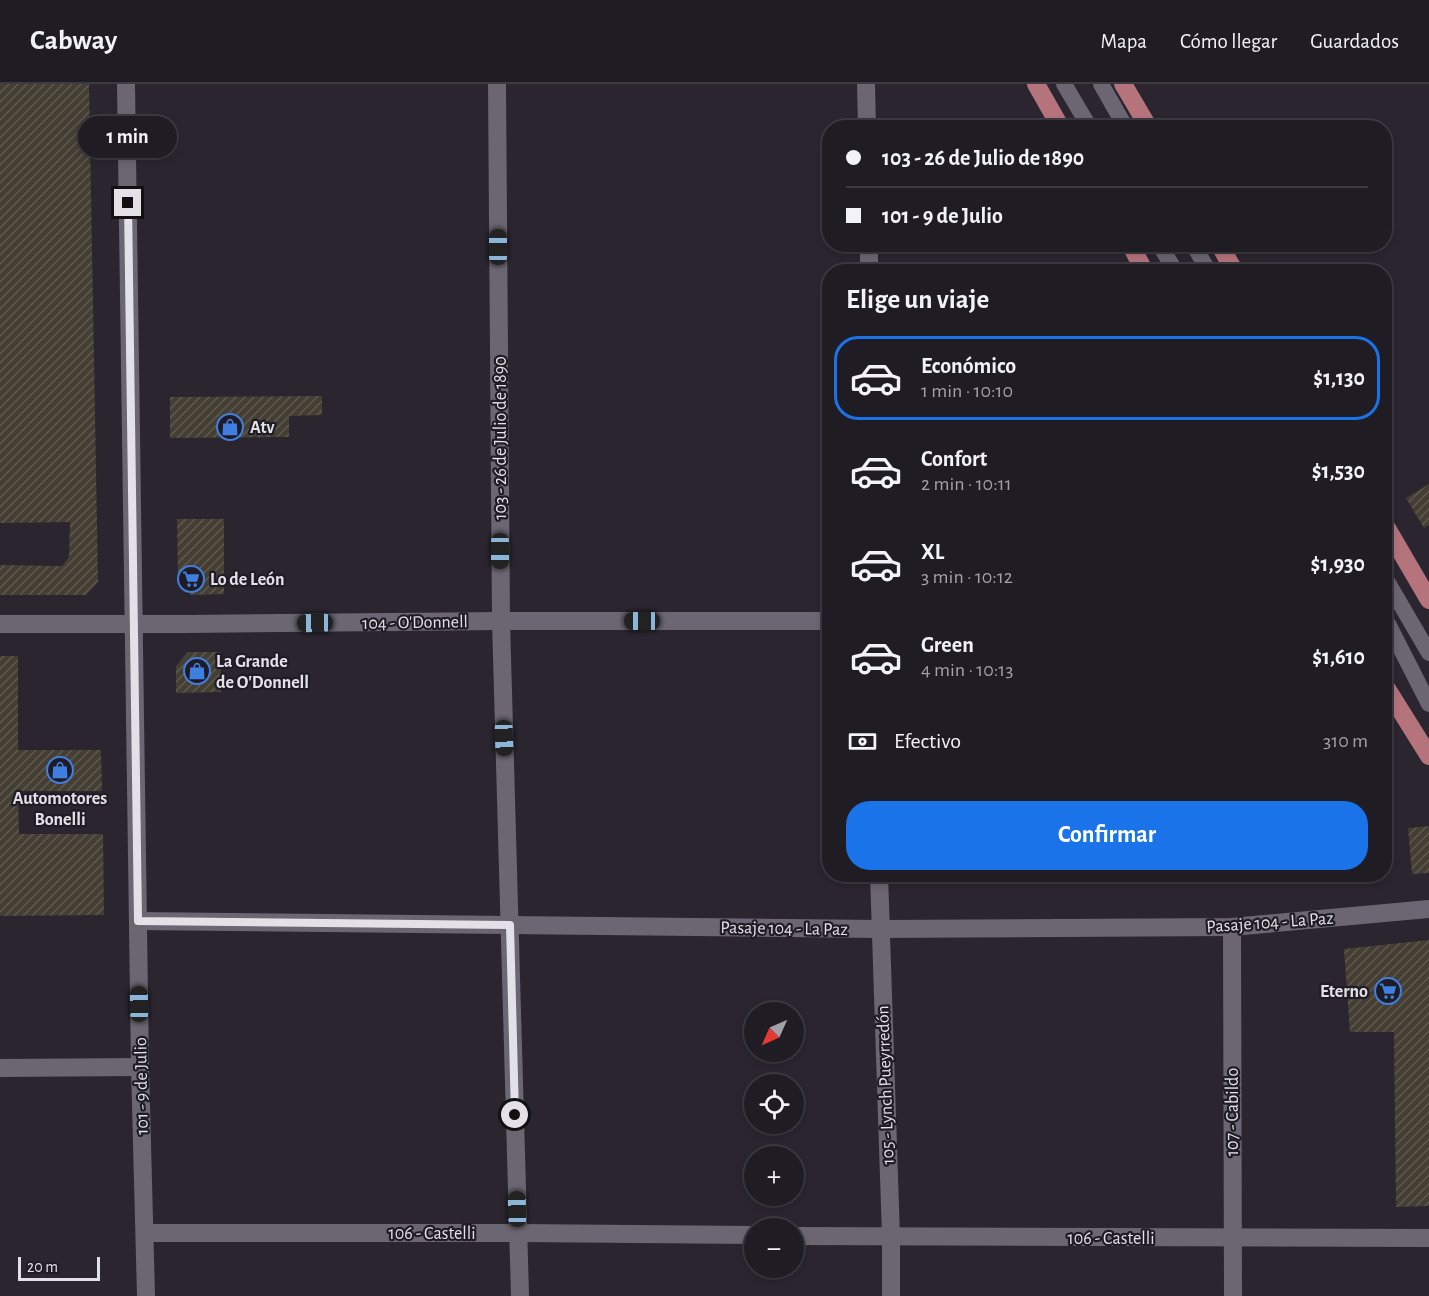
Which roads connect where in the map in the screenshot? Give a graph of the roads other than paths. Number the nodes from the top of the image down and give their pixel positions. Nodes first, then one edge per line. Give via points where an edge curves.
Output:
1 (126, 84) edge
2 (497, 84) edge
3 (866, 84) edge
4 (1036, 84) edge
5 (1064, 84) edge
6 (1101, 84) edge
7 (1123, 84) edge
8 (867, 120) edge
9 (1056, 120) edge
10 (1085, 120) edge
11 (1121, 120) edge
12 (1144, 120) edge
13 (1392, 537) edge
14 (1392, 590) edge
15 (1429, 600) edge
16 (501, 621) junction
17 (822, 621) edge
18 (0, 624) edge
19 (134, 624) junction
20 (1392, 632) edge
21 (1429, 652) edge
22 (1392, 697) edge
23 (1429, 704) edge
24 (1429, 756) edge
25 (879, 882) edge
26 (1429, 909) edge
27 (138, 921) junction
28 (510, 925) junction
29 (1232, 927) junction
30 (880, 929) junction
31 (140, 1067) junction
32 (0, 1068) edge
33 (145, 1233) junction
34 (518, 1233) junction
35 (744, 1235) edge
36 (804, 1236) edge
37 (891, 1237) junction
38 (1232, 1238) junction
39 (1429, 1238) edge
40 (146, 1296) edge
41 (520, 1296) edge
42 (891, 1296) edge
43 (1233, 1296) edge

1 - 19 street, 101 - 9 de Julio
2 - 16 street, 103 - 26 de Julio de 1890
3 - 8 street
4 - 9 main road
5 - 10 lane
6 - 11 lane
7 - 12 main road
13 - 15 main road
14 - 21 lane
16 - 17 street, 104 - O'Donnell
16 - 19 street, 104 - O'Donnell
16 - 28 street, 103 - 26 de Julio de 1890
18 - 19 street, 104 - O'Donnell
19 - 27 street, 101 - 9 de Julio
20 - 23 lane
22 - 24 main road
25 - 30 street, 105 - Lynch Pueyrredón
26 - 29 street, Pasaje 104 - La Paz
27 - 28 street, Pasaje 104 - La Paz
27 - 31 street, 101 - 9 de Julio
28 - 30 street, Pasaje 104 - La Paz
28 - 34 street, 103 - 26 de Julio de 1890
29 - 30 street, Pasaje 104 - La Paz
29 - 38 street, 107 - Cabildo
30 - 37 street, 105 - Lynch Pueyrredón
31 - 32 street
31 - 33 street, 101 - 9 de Julio
33 - 34 street, 106 - Castelli
33 - 40 street, 101 - 9 de Julio
34 - 35 street, 106 - Castelli
34 - 41 street, 103 - 26 de Julio de 1890
36 - 37 street, 106 - Castelli
37 - 38 street, 106 - Castelli
37 - 42 street, 105 - Lynch Pueyrredón
38 - 39 street, 106 - Castelli
38 - 43 street, 107 - Cabildo

